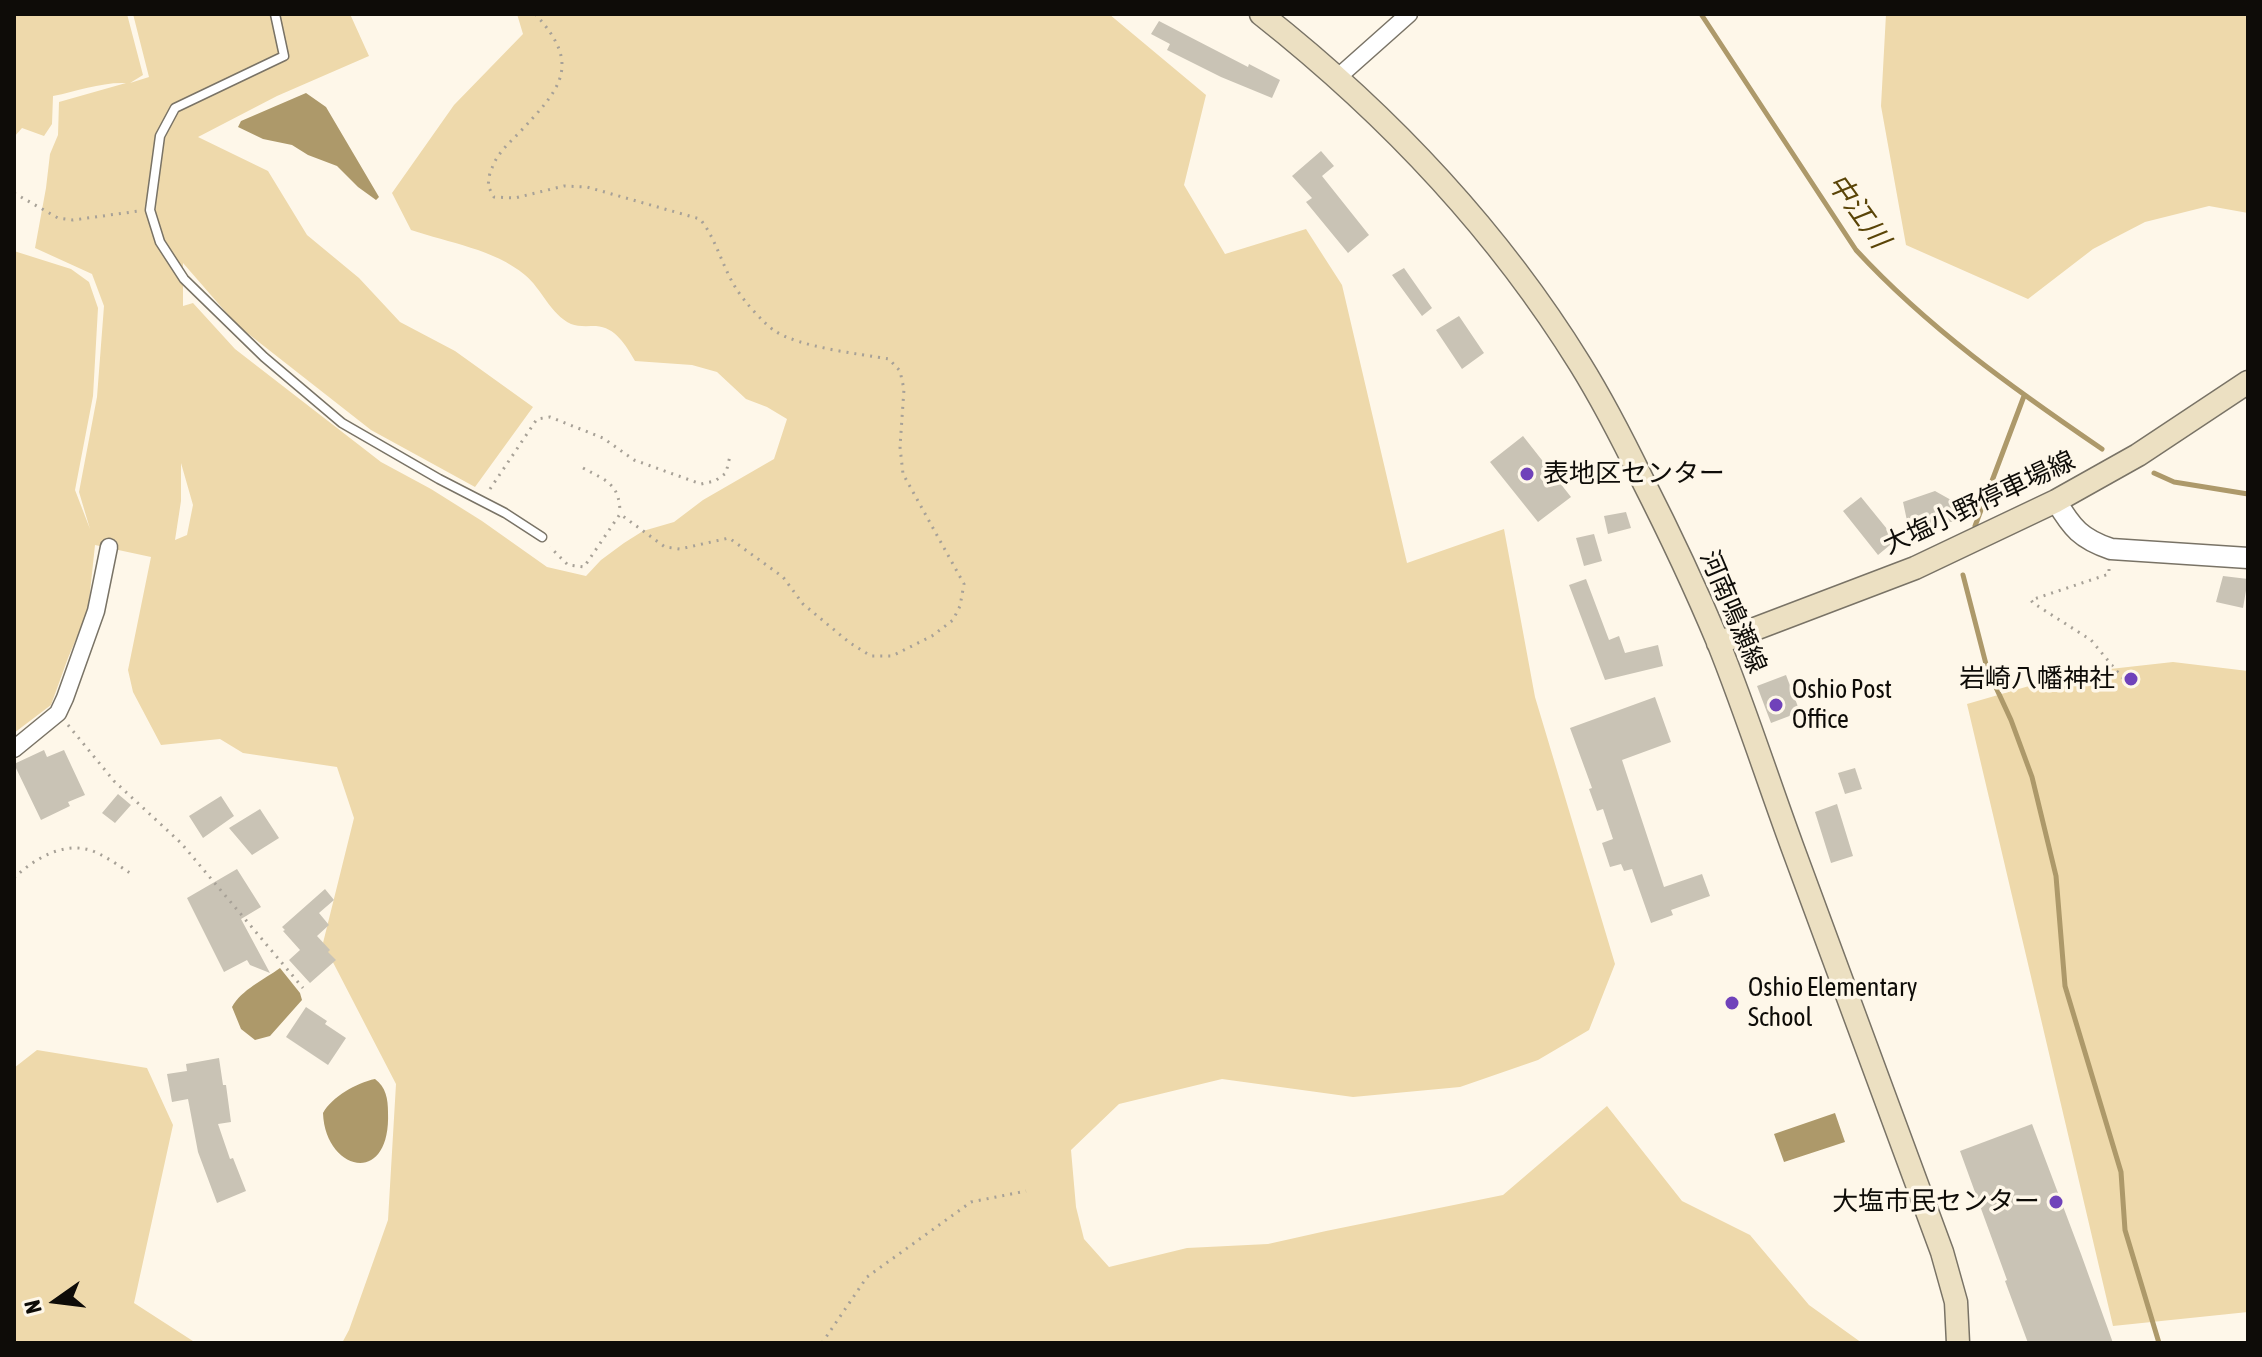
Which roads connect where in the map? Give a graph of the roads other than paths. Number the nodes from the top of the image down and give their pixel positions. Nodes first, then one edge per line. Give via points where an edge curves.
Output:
1 (275, 14) edge
2 (1261, 14) edge
3 (1409, 14) edge
4 (1337, 78) junction
5 (2248, 382) edge
6 (2056, 501) junction
7 (542, 537) road end
8 (109, 547) dead end
9 (2248, 558) edge
10 (1718, 643) junction
11 (14, 749) edge
12 (1958, 1343) edge

1 - 7 lane via 284,56 175,108 160,136 150,210 160,242 184,279 342,423
2 - 4 main road, 河南鳴瀬線
3 - 4 street
4 - 10 main road, 河南鳴瀬線 via 1441,182 1541,306 1612,420
5 - 6 main road, 大塩小野停車場線 via 2138,455
6 - 9 street via 2073,529 2111,549
6 - 10 main road, 大塩小野停車場線 via 1915,568
8 - 11 street via 96,611 58,713
10 - 12 main road, 河南鳴瀬線 via 1942,1252 1956,1302

